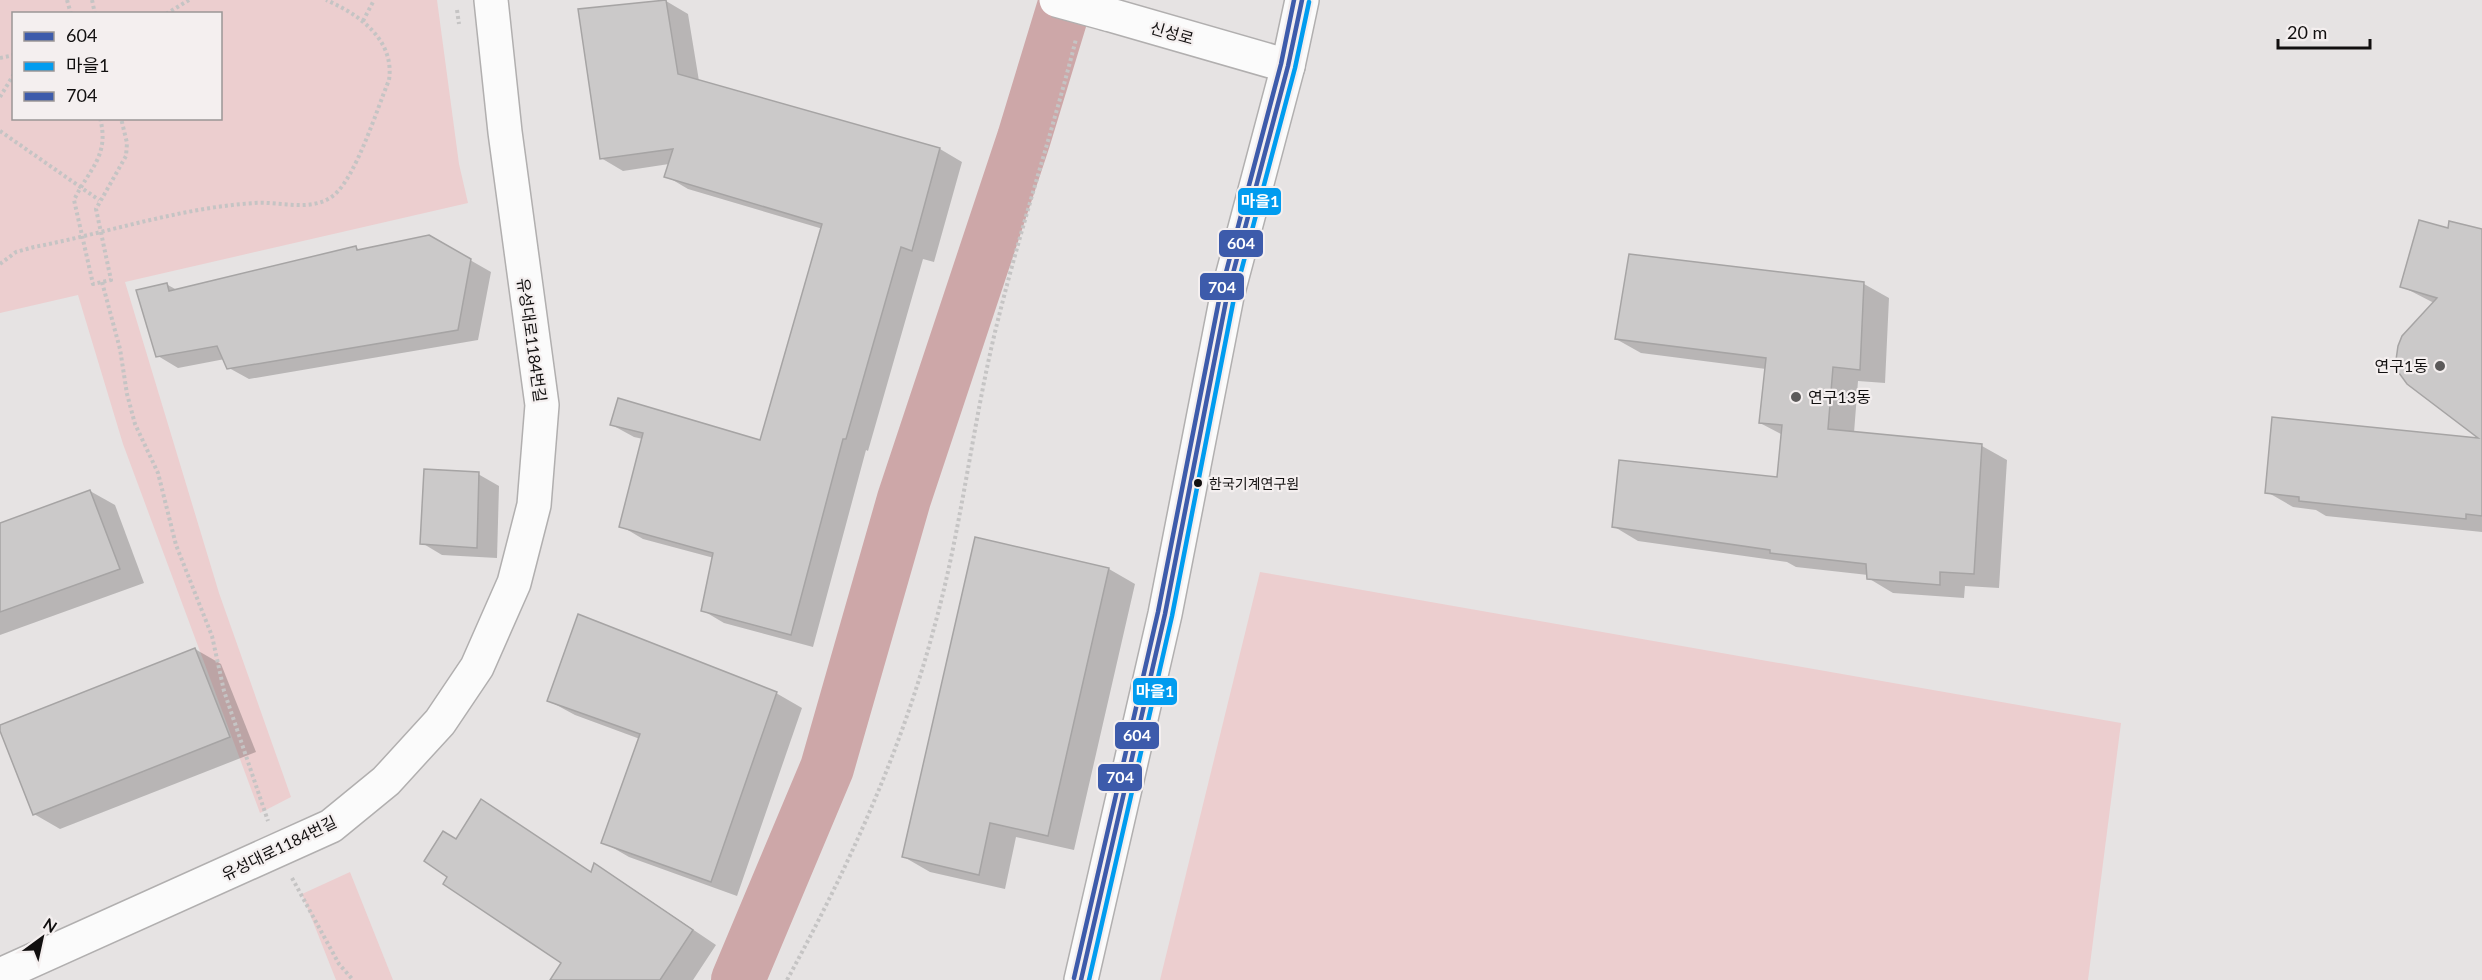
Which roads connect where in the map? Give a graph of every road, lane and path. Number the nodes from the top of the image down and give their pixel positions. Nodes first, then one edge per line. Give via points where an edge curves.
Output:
1 (189, 0) edge
2 (326, 0) edge
3 (374, 0) edge
4 (491, 0) edge
5 (1056, 0) edge
6 (1302, 0) edge
7 (457, 10) dead end
8 (169, 12) edge
9 (363, 21) junction
10 (1078, 31) dead end
11 (460, 33) dead end
12 (1288, 66) junction
13 (12, 77) edge
14 (0, 97) edge
15 (100, 120) edge
16 (121, 120) edge
17 (0, 131) edge
18 (81, 188) junction
19 (99, 200) junction
20 (100, 232) junction
21 (82, 237) junction
22 (0, 264) edge
23 (102, 282) junction
24 (278, 851) junction
25 (0, 975) edge
26 (352, 980) edge
27 (787, 980) edge
28 (1081, 980) edge

1 - 8 path
2 - 9 path
3 - 9 path
4 - 24 street, 유성대로1184번길 via 504,132 542,405 534,505 509,593 477,667 440,722 386,781 331,826
5 - 12 street, 신성로, bridge
6 - 12 street
7 - 11 path
9 - 20 path via 376,33 387,53 389,80 352,170 332,197 292,206 228,206
10 - 27 path via 999,313 954,543 928,650 883,783 828,905
12 - 28 street via 1227,296 1165,614
13 - 14 path
15 - 18 path via 103,150
16 - 19 path via 126,156
17 - 18 path
18 - 19 path
18 - 21 path via 74,200
19 - 20 path via 96,209
20 - 21 path
20 - 23 path via 111,280
21 - 22 path via 16,252
21 - 23 path via 93,284
23 - 24 path via 135,424 158,474 176,545 212,636 224,691
24 - 25 street, 유성대로1184번길
24 - 26 path via 339,964

